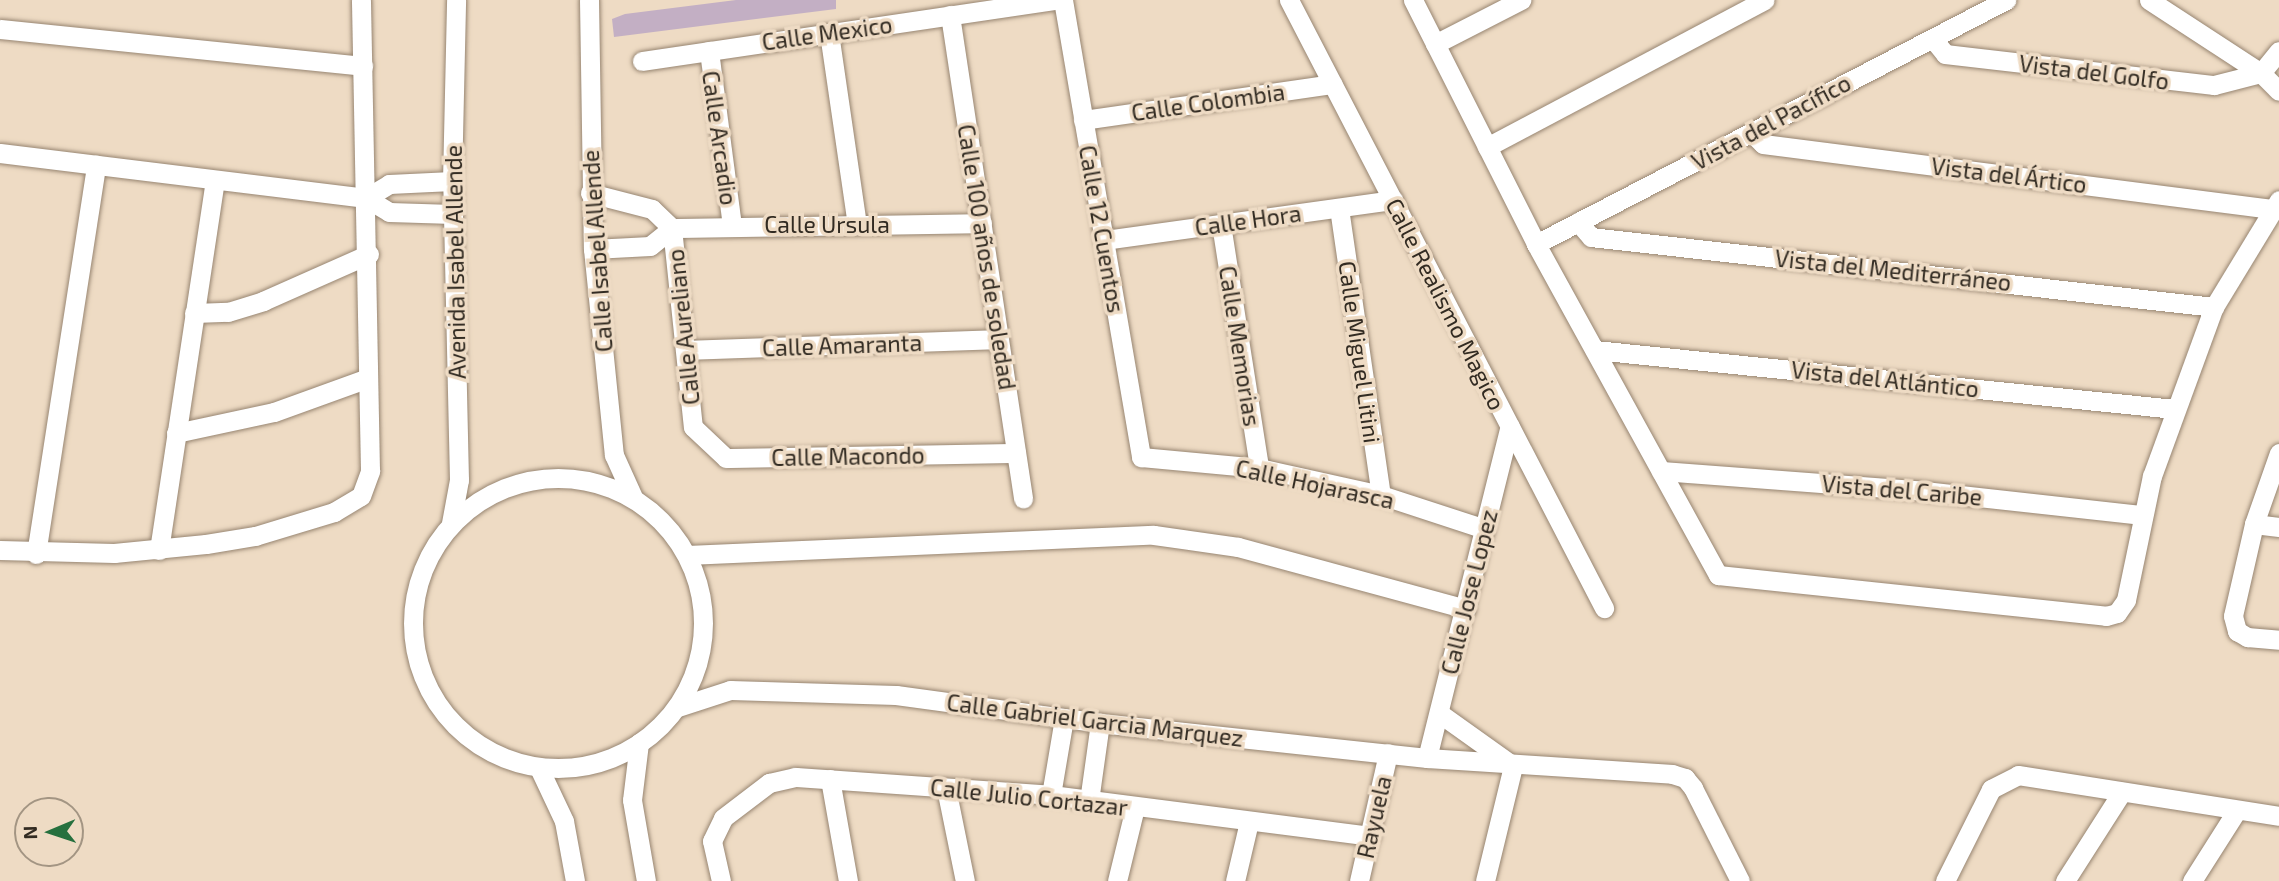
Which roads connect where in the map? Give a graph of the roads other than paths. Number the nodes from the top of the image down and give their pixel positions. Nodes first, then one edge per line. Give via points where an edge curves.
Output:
1 (361, 0) edge
2 (456, 0) edge
3 (589, 0) edge
4 (1055, 0) edge
5 (1063, 0) edge
6 (1289, 0) edge
7 (1413, 0) edge
8 (1521, 0) edge
9 (1765, 0) edge
10 (2006, 0) edge
11 (2149, 0) edge
12 (2172, 6) edge
13 (950, 15) junction
14 (0, 29) edge
15 (829, 33) junction
16 (1933, 39) junction
17 (1435, 44) junction
18 (709, 51) junction
19 (2279, 51) edge
20 (642, 61) dead end
21 (363, 66) junction
22 (2261, 73) junction
23 (1332, 84) junction
24 (2279, 91) edge
25 (1083, 120) junction
26 (1751, 132) junction
27 (1487, 147) junction
28 (0, 153) edge
29 (96, 165) junction
30 (215, 180) junction
31 (452, 181) junction
32 (590, 192) junction
33 (366, 198) junction
34 (1393, 200) junction
35 (2276, 205) edge
36 (1339, 208) junction
37 (453, 214) junction
38 (1578, 222) junction
39 (982, 223) junction
40 (856, 224) junction
41 (1221, 224) junction
42 (732, 225) junction
43 (673, 228) junction
44 (1104, 240) junction
45 (1536, 244) junction
46 (593, 249) junction
47 (369, 254) junction
48 (2214, 307) junction
49 (194, 313) junction
50 (999, 339) junction
51 (686, 350) junction
52 (1595, 350) junction
53 (368, 378) junction
54 (2175, 409) junction
55 (1510, 426) junction
56 (693, 427) joint
57 (176, 433) junction
58 (1016, 453) junction
59 (2279, 453) edge
60 (1141, 457) joint
61 (1258, 468) junction
62 (1661, 471) junction
63 (1381, 495) junction
64 (634, 497) junction
65 (1023, 499) dead end
66 (2143, 515) junction
67 (451, 523) junction
68 (2254, 524) junction
69 (2279, 527) edge
70 (1485, 529) junction
71 (0, 550) edge
72 (159, 550) junction
73 (36, 554) junction
74 (687, 555) junction
75 (1604, 608) dead end
76 (1466, 609) junction
77 (2279, 640) edge
78 (678, 707) junction
79 (1439, 713) junction
80 (1064, 718) junction
81 (1100, 723) junction
82 (639, 743) junction
83 (1388, 753) junction
84 (1427, 758) junction
85 (1513, 766) junction
86 (539, 768) junction
87 (830, 779) junction
88 (946, 788) junction
89 (2122, 792) junction
90 (1051, 795) junction
91 (1089, 801) junction
92 (1135, 807) junction
93 (2237, 810) junction
94 (2279, 816) edge
95 (1249, 821) junction
96 (1370, 836) junction
97 (575, 881) edge
98 (646, 881) edge
99 (721, 881) edge
100 (848, 881) edge
101 (965, 881) edge
102 (1117, 881) edge
103 (1236, 881) edge
104 (1359, 881) edge
105 (1485, 881) edge
106 (1740, 881) edge
107 (1945, 881) edge
108 (2065, 881) edge
109 (2192, 881) edge

1 - 21 street
2 - 31 street, Avenida Isabel Allende
3 - 32 street, Calle Isabel Allende
4 - 13 street, Calle Mexico
5 - 25 street, Calle 12 Cuentos
6 - 23 street, Calle Realismo Magico
7 - 17 street
8 - 17 street
9 - 27 street
10 - 16 street, Vista del Pacífico
11 - 12 street
12 - 22 street
13 - 15 street, Calle Mexico
13 - 39 street, Calle 100 años de soledad
14 - 21 street
15 - 18 street, Calle Mexico
15 - 40 street
16 - 22 street, Vista del Golfo via 1945,54 2214,85
16 - 26 street, Vista del Pacífico
17 - 27 street
18 - 20 street, Calle Mexico
18 - 42 street, Calle Arcadio
19 - 22 street
21 - 33 street
22 - 24 street
23 - 25 street, Calle Colombia
23 - 34 street, Calle Realismo Magico
25 - 44 street, Calle 12 Cuentos
26 - 35 street, Vista del Ártico via 1763,144
26 - 38 street, Vista del Pacífico
27 - 45 street
28 - 29 street
29 - 30 street
29 - 73 street
30 - 33 street
30 - 49 street
31 - 33 street via 389,184
31 - 37 street, Avenida Isabel Allende
32 - 43 street via 652,209
32 - 46 street, Calle Isabel Allende
33 - 37 street via 389,212
33 - 47 street
34 - 36 street, Calle Hora
34 - 55 street, Calle Realismo Magico
35 - 48 street
36 - 41 street, Calle Hora
36 - 63 street, Calle Miguel Litini
37 - 67 street, Avenida Isabel Allende via 459,480
38 - 45 street, Vista del Pacífico
38 - 48 street, Vista del Mediterráneo via 1591,237
39 - 40 street, Calle Ursula
39 - 50 street, Calle 100 años de soledad
40 - 42 street, Calle Ursula
41 - 44 street, Calle Hora
41 - 61 street, Calle Memorias
42 - 43 street, Calle Ursula
43 - 46 street, Calle Ursula via 650,246
43 - 51 street, Calle Aureliano
44 - 60 street, Calle 12 Cuentos
45 - 52 street
46 - 64 street, Calle Isabel Allende via 614,455
47 - 49 street via 263,302 228,312
47 - 53 street
48 - 54 street
49 - 57 street
50 - 51 street, Calle Amaranta
50 - 58 street, Calle 100 años de soledad
51 - 56 street, Calle Aureliano
52 - 54 street, Vista del Atlántico
52 - 62 street
53 - 57 street via 274,412
53 - 72 street via 370,471 361,496 334,512 254,536
54 - 66 street
55 - 70 street, Calle Jose Lopez
55 - 75 street, Calle Realismo Magico
56 - 58 street, Calle Macondo via 726,458
57 - 72 street
58 - 65 street, Calle 100 años de soledad
59 - 68 street
60 - 61 street, Calle Hojarasca
61 - 63 street, Calle Hojarasca
62 - 66 street, Vista del Caribe via 1924,491
62 - 66 street via 1718,575 2106,616 2117,613 2126,600
63 - 70 street, Calle Hojarasca
64 - 67 street via 597,481 558,476 518,482 482,498
64 - 74 street via 664,522
67 - 86 street via 429,556 415,593 413,633 421,672 439,708 467,737 501,757
68 - 69 street
68 - 77 street via 2233,616 2237,631 2247,637
70 - 76 street, Calle Jose Lopez
71 - 73 street
72 - 73 street
74 - 76 street via 1154,535 1238,547
74 - 78 street via 701,592 704,632 696,671
76 - 79 street, Calle Jose Lopez
78 - 80 street, Calle Gabriel Garcia Marquez via 730,691 896,695
78 - 82 street
79 - 84 street, Calle Jose Lopez
79 - 85 street
80 - 81 street, Calle Gabriel Garcia Marquez
80 - 90 street
81 - 83 street, Calle Gabriel Garcia Marquez
81 - 91 street
82 - 86 street via 617,757 579,768
82 - 98 street via 632,800
83 - 84 street, Calle Gabriel Garcia Marquez
83 - 96 street, Rayuela
84 - 85 street, Calle Gabriel Garcia Marquez
85 - 105 street
85 - 106 street, Calle Gabriel Garcia Marquez via 1685,778
86 - 97 street via 564,821
87 - 88 street, Calle Julio Cortazar
87 - 99 street, Calle Julio Cortazar via 795,777 769,783 723,818 712,841
87 - 100 street
88 - 90 street, Calle Julio Cortazar
88 - 101 street
89 - 93 street
89 - 107 street via 2018,775 2003,779 1991,789
89 - 108 street
90 - 91 street, Calle Julio Cortazar
91 - 92 street, Calle Julio Cortazar
92 - 95 street, Calle Julio Cortazar
92 - 102 street
93 - 94 street
93 - 109 street
95 - 96 street, Calle Julio Cortazar
95 - 103 street
96 - 104 street, Rayuela

